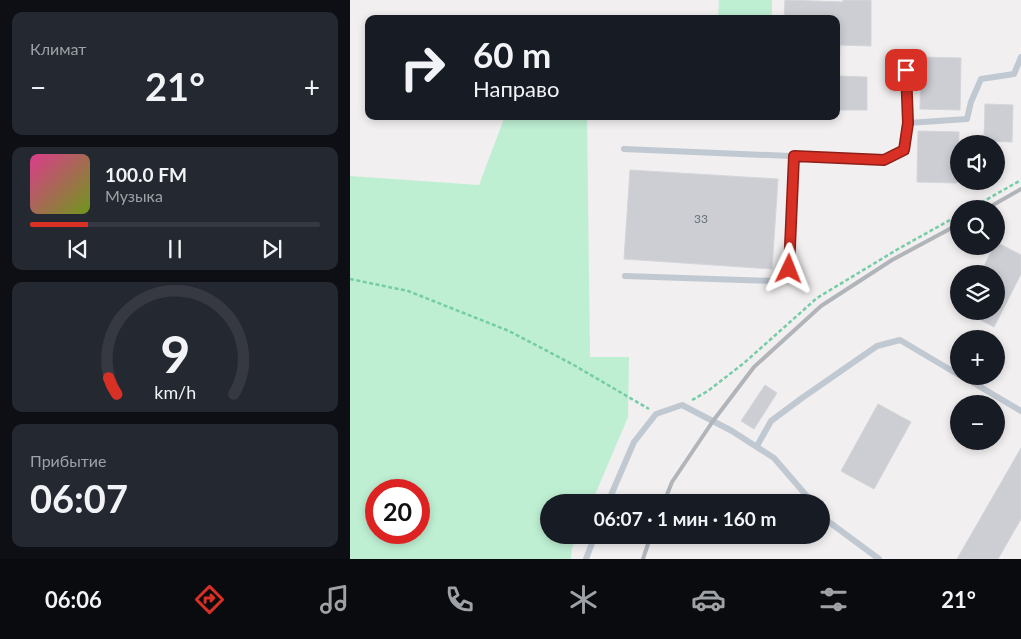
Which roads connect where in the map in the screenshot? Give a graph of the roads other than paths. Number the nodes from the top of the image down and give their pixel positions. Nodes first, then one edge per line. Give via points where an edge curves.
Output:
1 (905, 52) dead end
2 (1021, 57) edge
3 (908, 123) junction
4 (624, 149) dead end
5 (794, 156) junction
6 (625, 276) dead end
7 (950, 369) edge
8 (977, 385) edge
9 (1021, 411) edge
10 (757, 446) junction
11 (611, 494) edge
12 (805, 494) edge
13 (830, 523) edge
14 (592, 544) edge
15 (586, 559) edge
16 (879, 559) edge

1 - 3 lane
2 - 3 lane via 1014,74 981,79 968,119
3 - 5 lane via 904,150 884,160
4 - 5 lane
5 - 6 lane via 789,269 774,281
7 - 10 lane via 900,340 877,346 771,421
8 - 9 lane
10 - 11 lane via 682,405 656,414 634,442
10 - 12 lane via 774,458
13 - 16 lane
14 - 15 lane

